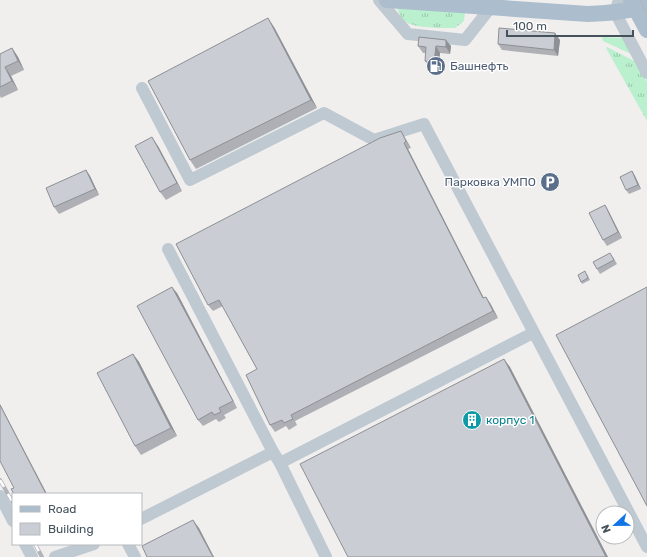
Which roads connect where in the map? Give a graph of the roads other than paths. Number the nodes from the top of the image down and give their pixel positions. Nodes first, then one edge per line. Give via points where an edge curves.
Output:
1 (379, 0) edge
2 (387, 0) edge
3 (638, 5) edge
4 (617, 6) edge
5 (491, 7) junction
6 (589, 7) edge
7 (647, 30) edge
8 (647, 73) edge
9 (142, 88) dead end
10 (168, 249) dead end
11 (533, 333) junction
12 (273, 452) junction
13 (280, 463) junction
14 (0, 496) edge
15 (142, 518) edge
16 (12, 519) edge
17 (26, 545) edge
18 (91, 545) edge
19 (129, 545) edge
20 (647, 547) edge
21 (32, 557) edge
22 (54, 557) edge
23 (135, 557) edge
24 (326, 557) edge

1 - 5 street via 408,34 465,40
2 - 5 main road
3 - 4 main road
3 - 7 main road
4 - 6 main road
4 - 8 street
5 - 6 main road
9 - 11 street via 190,180 324,113 374,140 424,124
10 - 12 street
11 - 13 street
11 - 20 street
12 - 13 street
12 - 15 street
13 - 24 street
14 - 16 street
17 - 21 street
18 - 22 street
19 - 23 street

